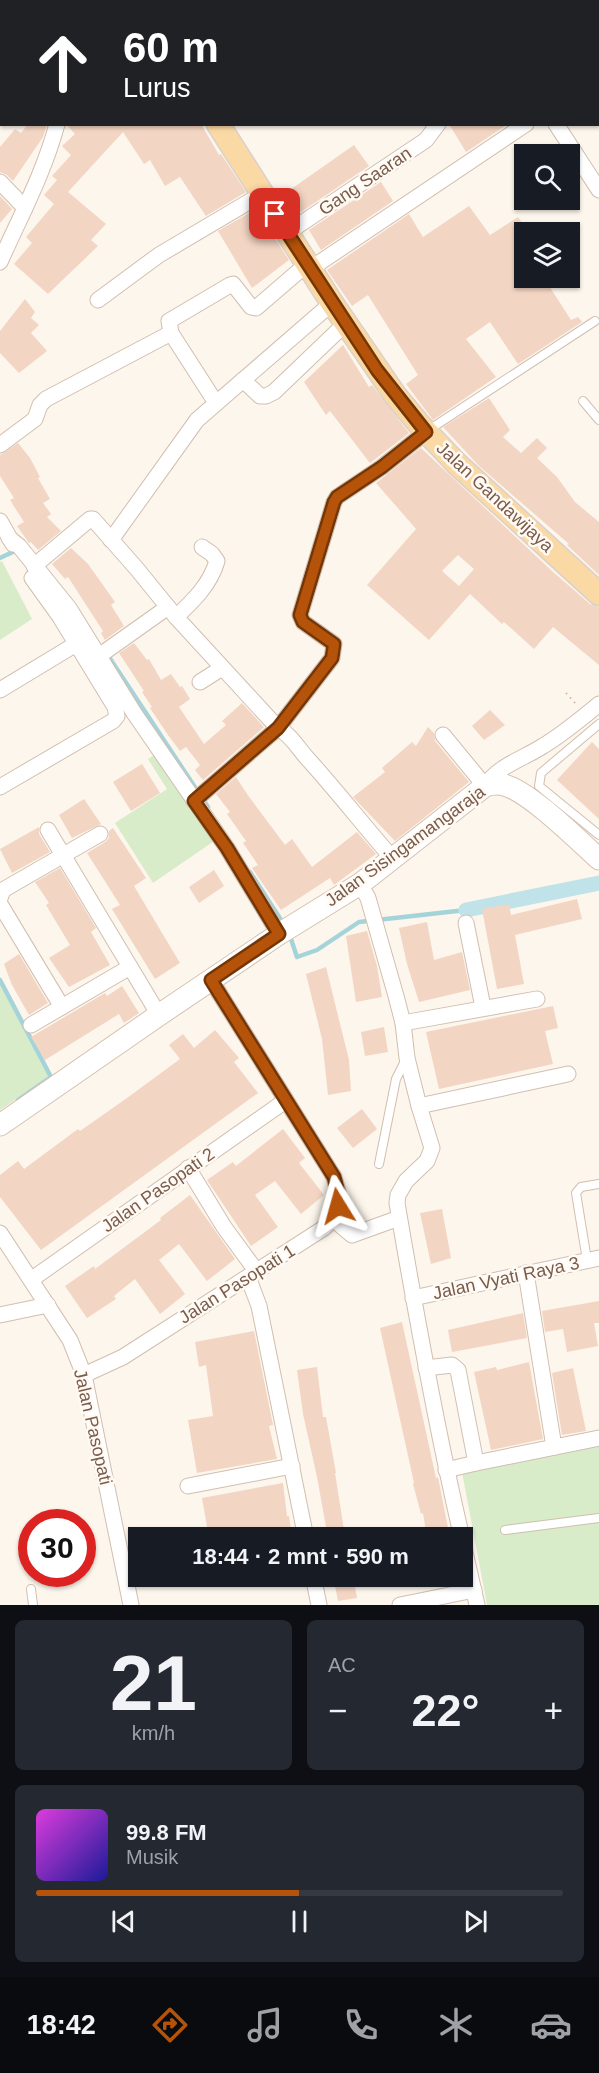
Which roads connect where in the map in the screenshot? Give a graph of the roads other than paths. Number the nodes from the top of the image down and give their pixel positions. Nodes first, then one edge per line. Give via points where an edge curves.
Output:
1 (56, 126) edge
2 (219, 126) edge
3 (436, 126) edge
4 (523, 126) edge
5 (557, 126) edge
6 (0, 182) edge
7 (599, 190) edge
8 (262, 194) junction
9 (25, 208) junction
10 (287, 233) junction
11 (0, 262) edge
12 (309, 267) junction
13 (98, 300) dead end
14 (332, 303) junction
15 (595, 321) dead end
16 (345, 324) junction
17 (171, 333) junction
18 (243, 380) junction
19 (584, 401) dead end
20 (216, 403) junction
21 (599, 420) edge
22 (426, 432) junction
23 (0, 445) edge
24 (0, 521) edge
25 (9, 538) junction
26 (111, 540) junction
27 (202, 547) dead end
28 (34, 566) junction
29 (599, 594) edge
30 (172, 612) junction
31 (76, 644) junction
32 (99, 656) junction
33 (222, 668) junction
34 (200, 682) dead end
35 (0, 690) edge
36 (599, 704) edge
37 (599, 724) edge
38 (278, 728) junction
39 (443, 735) dead end
40 (485, 786) junction
41 (0, 787) edge
42 (194, 801) junction
43 (48, 830) dead end
44 (100, 834) dead end
45 (599, 835) edge
46 (64, 856) junction
47 (598, 857) edge
48 (393, 859) junction
49 (364, 891) junction
50 (0, 898) edge
51 (0, 904) edge
52 (466, 923) dead end
53 (286, 930) junction
54 (130, 967) junction
55 (211, 980) junction
56 (537, 999) dead end
57 (62, 1007) junction
58 (483, 1007) junction
59 (159, 1015) junction
60 (403, 1023) junction
61 (31, 1026) dead end
62 (407, 1058) junction
63 (568, 1074) dead end
64 (285, 1101) junction
65 (419, 1106) junction
66 (0, 1125) edge
67 (379, 1164) dead end
68 (188, 1168) junction
69 (599, 1184) edge
70 (399, 1218) junction
71 (333, 1219) junction
72 (0, 1233) edge
73 (593, 1259) edge
74 (526, 1274) junction
75 (253, 1275) junction
76 (32, 1279) junction
77 (413, 1298) junction
78 (48, 1305) junction
79 (0, 1315) edge
80 (426, 1368) junction
81 (84, 1376) junction
82 (599, 1438) edge
83 (554, 1447) junction
84 (476, 1463) junction
85 (291, 1466) junction
86 (446, 1470) junction
87 (188, 1486) dead end
88 (599, 1518) edge
89 (304, 1527) edge
90 (459, 1527) edge
91 (505, 1530) dead end
92 (315, 1587) edge
93 (31, 1589) dead end
94 (475, 1598) edge
95 (33, 1605) edge
96 (131, 1605) edge
97 (319, 1605) edge
98 (400, 1605) edge

1 - 9 street
2 - 8 main road, Jalan Gandawijaya
3 - 10 street, Gang Saaran via 426,140
4 - 12 street
5 - 7 street
6 - 9 street
8 - 10 main road, Jalan Gandawijaya
8 - 13 street via 159,255
9 - 11 street
10 - 12 main road, Jalan Gandawijaya
12 - 14 main road, Jalan Gandawijaya
12 - 17 street via 256,308 250,307 233,284 227,286 172,318 168,324
14 - 16 main road, Jalan Gandawijaya
14 - 18 street
15 - 22 lane
16 - 18 street via 266,396 260,396
16 - 22 main road, Jalan Gandawijaya
17 - 20 street
17 - 23 street via 46,399 35,419
18 - 20 street
19 - 21 lane
20 - 26 street via 196,420
22 - 29 main road, Jalan Gandawijaya
22 - 38 street via 336,498 300,615 303,622 334,644 334,652
24 - 25 street
25 - 28 street
25 - 31 street
26 - 28 street via 90,519
26 - 30 street
27 - 30 street via 217,561 214,572 198,597
28 - 32 street via 69,608
30 - 32 street
30 - 33 street
31 - 35 street
31 - 41 street via 117,716
32 - 42 street
33 - 34 street
33 - 38 street
36 - 40 street via 543,746 506,766
37 - 45 lane via 541,773 539,786
38 - 42 street
38 - 48 street
39 - 40 street
40 - 47 main road, Jalan Sisingamangaraja via 504,784 517,791
40 - 48 main road, Jalan Sisingamangaraja
42 - 53 street
43 - 46 street
44 - 46 street
46 - 50 street via 3,890
46 - 54 street
48 - 49 main road, Jalan Sisingamangaraja
49 - 53 main road, Jalan Sisingamangaraja
49 - 60 street
51 - 57 street
52 - 58 street
53 - 55 main road, Jalan Sisingamangaraja
54 - 57 street
54 - 59 street
55 - 59 main road, Jalan Sisingamangaraja
55 - 64 street
56 - 58 street
57 - 61 street
58 - 60 street
59 - 66 main road, Jalan Sisingamangaraja
60 - 62 street
62 - 65 street
62 - 67 lane via 396,1079
63 - 65 street
64 - 68 street, Jalan Pasopati 2
64 - 71 street via 334,1177 338,1206
65 - 70 street via 432,1148 427,1161 398,1195
68 - 75 street
68 - 76 street, Jalan Pasopati 2
69 - 73 lane via 581,1187 576,1193
70 - 71 street via 352,1235
70 - 77 street
71 - 75 street, Jalan Pasopati 1
72 - 76 street, Jalan Pasopati
73 - 74 street, Jalan Vyati Raya 3
74 - 77 street, Jalan Vyati Raya 3
74 - 83 street
75 - 81 street, Jalan Pasopati 1 via 123,1357
75 - 85 street
76 - 78 street, Jalan Pasopati
77 - 80 street
78 - 79 street
78 - 81 street, Jalan Pasopati via 70,1340
80 - 84 street via 452,1365 458,1370
80 - 86 street
81 - 96 street, Jalan Pasopati
82 - 83 street
83 - 84 street
84 - 86 street
85 - 87 street
85 - 89 street
86 - 90 street
88 - 91 lane
92 - 97 street
93 - 95 lane
94 - 98 street

